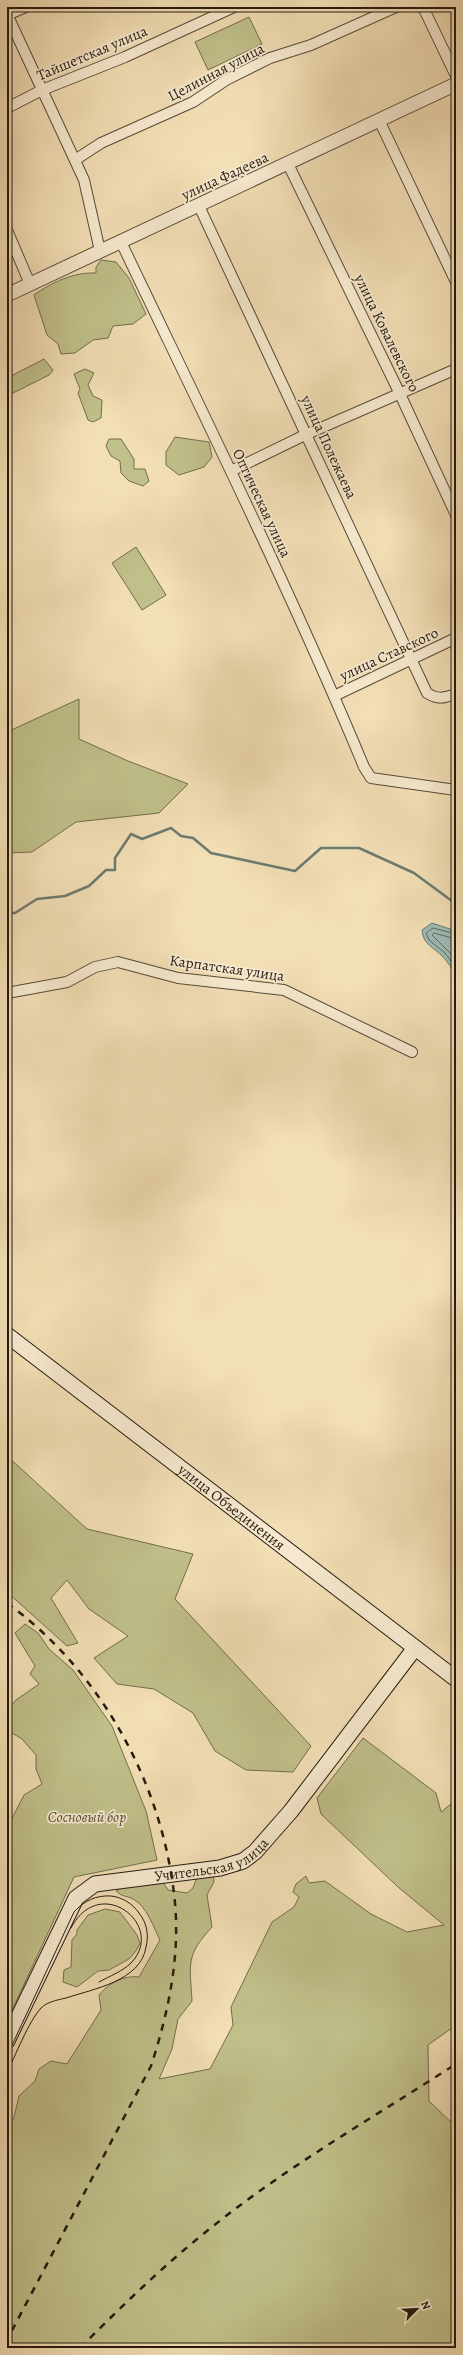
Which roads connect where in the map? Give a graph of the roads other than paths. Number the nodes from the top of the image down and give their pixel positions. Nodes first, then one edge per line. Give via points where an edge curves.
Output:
1 (25, 7) edge
2 (234, 7) edge
3 (396, 7) edge
4 (423, 7) edge
5 (8, 14) edge
6 (456, 76) edge
7 (456, 84) edge
8 (42, 90) junction
9 (7, 108) edge
10 (379, 120) junction
11 (76, 160) junction
12 (288, 164) junction
13 (199, 206) junction
14 (7, 230) edge
15 (121, 242) junction
16 (100, 251) junction
17 (456, 282) edge
18 (30, 284) junction
19 (7, 295) edge
20 (456, 369) edge
21 (400, 394) junction
22 (307, 434) junction
23 (231, 471) junction
24 (456, 515) edge
25 (456, 638) edge
26 (412, 660) junction
27 (456, 694) edge
28 (334, 696) junction
29 (456, 790) edge
30 (7, 993) edge
31 (412, 1052) dead end
32 (7, 1335) edge
33 (415, 1648) junction
34 (456, 1679) edge
35 (7, 2041) edge

1 - 5 street
2 - 8 street, Тайшетская улица via 125,57
3 - 11 street, Целинная улица via 311,46 270,58 226,80 193,102 102,143
4 - 6 street
5 - 8 street
7 - 10 street, улица Фадеева
8 - 9 street, Тайшетская улица
8 - 11 street
10 - 12 street, улица Фадеева
10 - 17 street
11 - 16 street via 84,180
12 - 13 street, улица Фадеева
12 - 21 street, улица Ковалевского
13 - 15 street, улица Фадеева
13 - 22 street, улица Полежаева
14 - 18 street
15 - 16 street, улица Фадеева
15 - 23 street, Оптическая улица
16 - 18 street, улица Фадеева
18 - 19 street, улица Фадеева
20 - 21 street
21 - 22 street
21 - 24 street, улица Ковалевского
22 - 23 street
22 - 26 street, улица Полежаева
23 - 28 street, Оптическая улица
25 - 26 street, улица Ставского
26 - 27 street, улица Полежаева via 427,693 435,698
26 - 28 street, улица Ставского
28 - 29 street, Оптическая улица via 371,778 427,788
30 - 31 street, Карпатская улица via 67,982 95,966 118,962 178,978 284,990
32 - 33 main road, улица Объединения
33 - 34 main road, улица Объединения
33 - 35 main road, Учительская улица via 291,1812 255,1852 243,1861 220,1868 95,1884 76,1898

